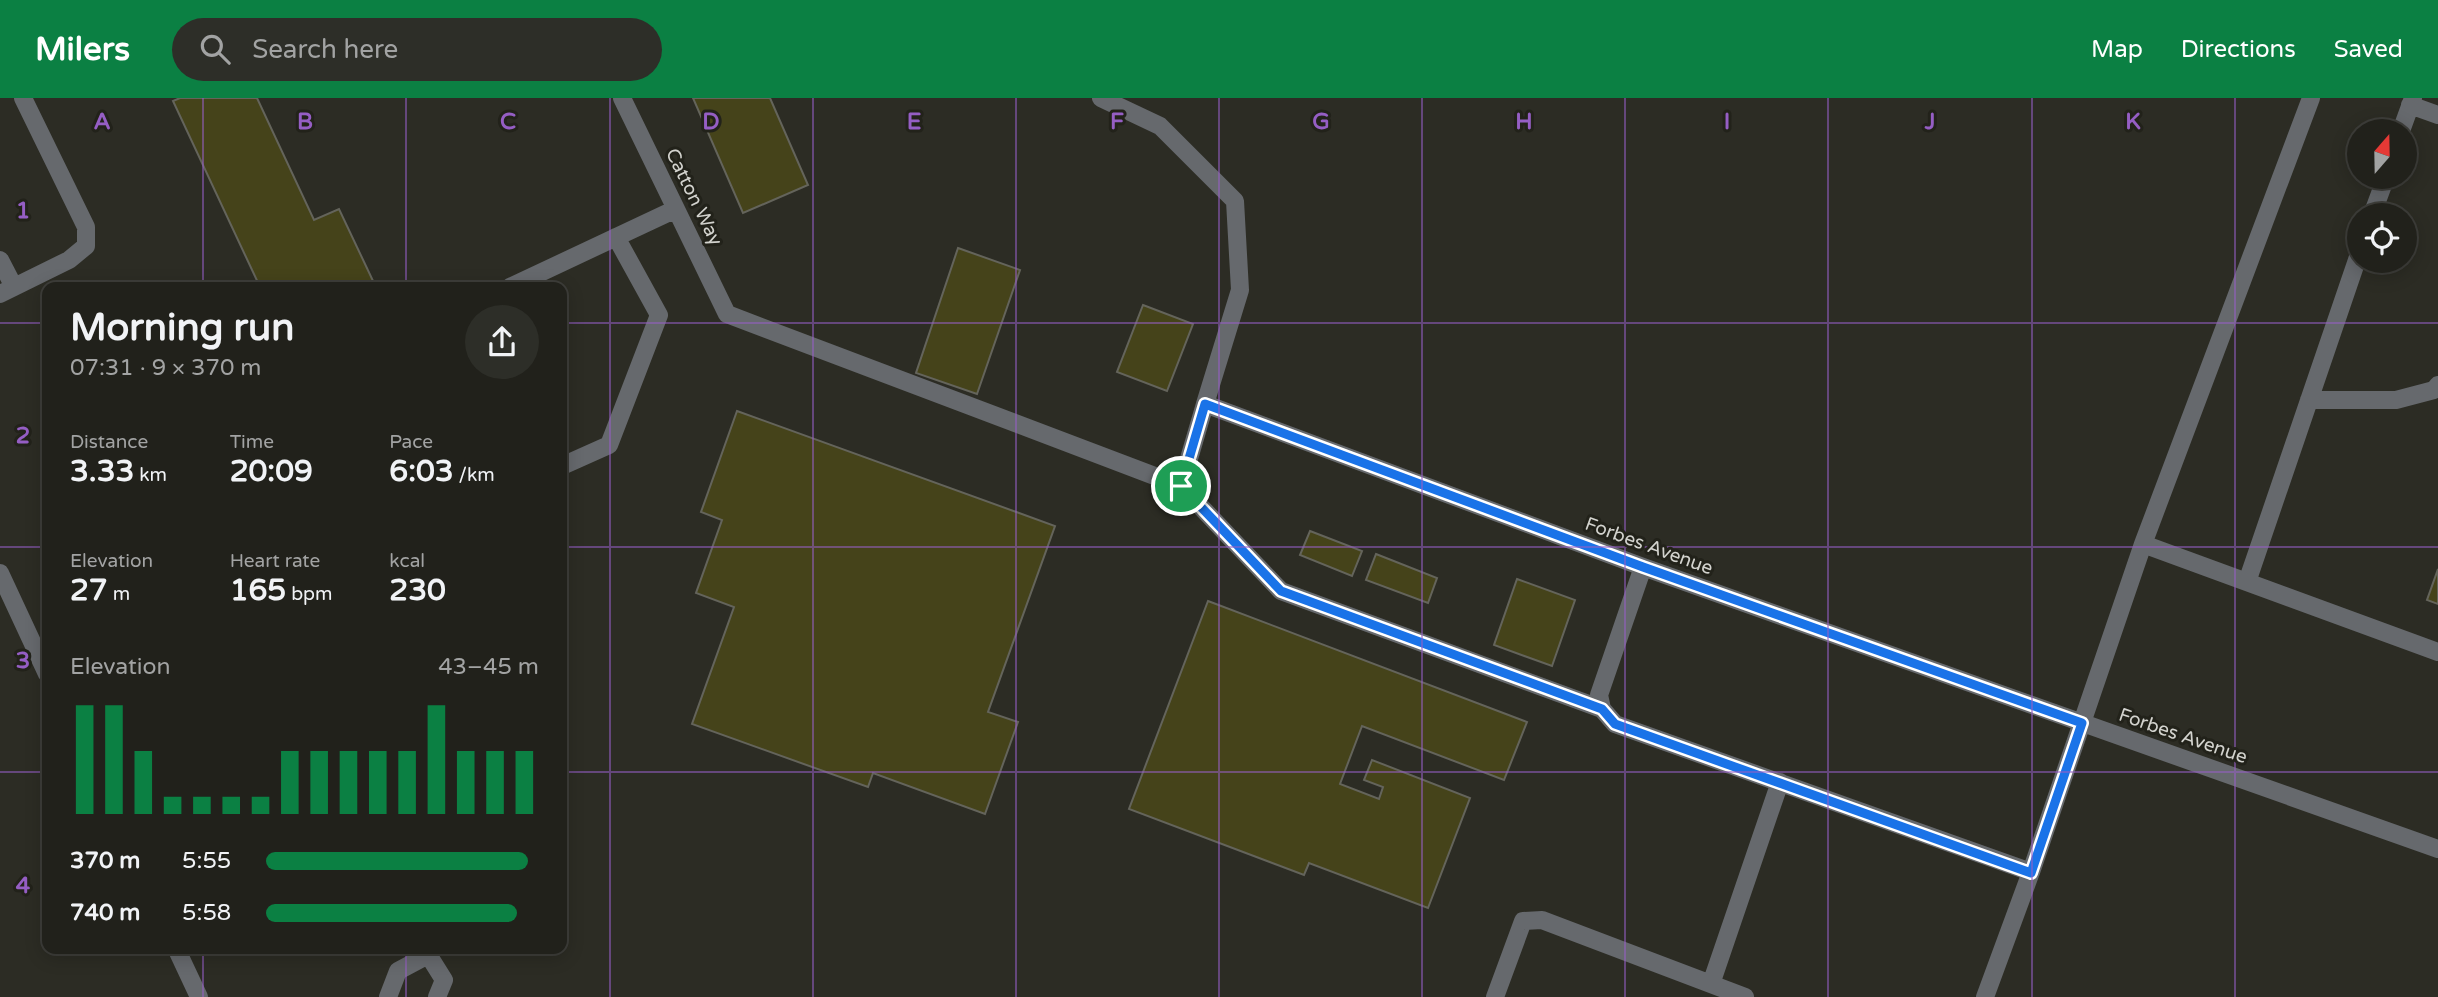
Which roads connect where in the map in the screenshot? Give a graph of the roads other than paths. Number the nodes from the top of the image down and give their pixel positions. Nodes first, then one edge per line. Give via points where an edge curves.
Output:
1 (23, 98) edge
2 (622, 98) edge
3 (1101, 98) edge
4 (2311, 98) edge
5 (2411, 102) edge
6 (2438, 115) edge
7 (2405, 119) edge
8 (676, 209) junction
9 (616, 237) junction
10 (0, 260) edge
11 (2352, 273) edge
12 (521, 282) edge
13 (7, 290) edge
14 (2438, 385) edge
15 (2309, 400) junction
16 (1205, 404) junction
17 (567, 464) edge
18 (1181, 486) junction
19 (2143, 544) junction
20 (1643, 567) junction
21 (0, 573) edge
22 (2247, 582) junction
23 (2438, 652) edge
24 (42, 663) edge
25 (1602, 709) junction
26 (2082, 723) junction
27 (1780, 782) junction
28 (2438, 849) edge
29 (2031, 873) junction
30 (179, 954) edge
31 (423, 954) edge
32 (427, 954) edge
33 (1711, 984) junction
34 (199, 997) edge
35 (388, 997) edge
36 (438, 997) edge
37 (1495, 997) edge
38 (1745, 997) edge
39 (1985, 997) edge

1 - 13 street via 86,227 86,246 69,260
2 - 8 street, Catton Way
3 - 16 street via 1160,126 1234,201 1240,290
4 - 19 street
5 - 6 street
5 - 7 street
8 - 9 street
8 - 18 street, Catton Way via 727,314
9 - 12 street
9 - 17 street via 659,315 609,445
10 - 13 street
11 - 15 street
14 - 15 street via 2396,400
15 - 22 street
16 - 18 street
16 - 20 street, Forbes Avenue
18 - 25 street via 1281,591
19 - 22 street
19 - 26 street
20 - 25 street via 1599,695
20 - 26 street, Forbes Avenue
21 - 24 street
22 - 23 street
25 - 27 street via 1615,724
26 - 28 street, Forbes Avenue
26 - 29 street
27 - 29 street
27 - 33 street
29 - 39 street
30 - 34 street
31 - 35 street via 398,971
32 - 36 street via 444,980
33 - 37 street via 1542,920 1523,921
33 - 38 street

